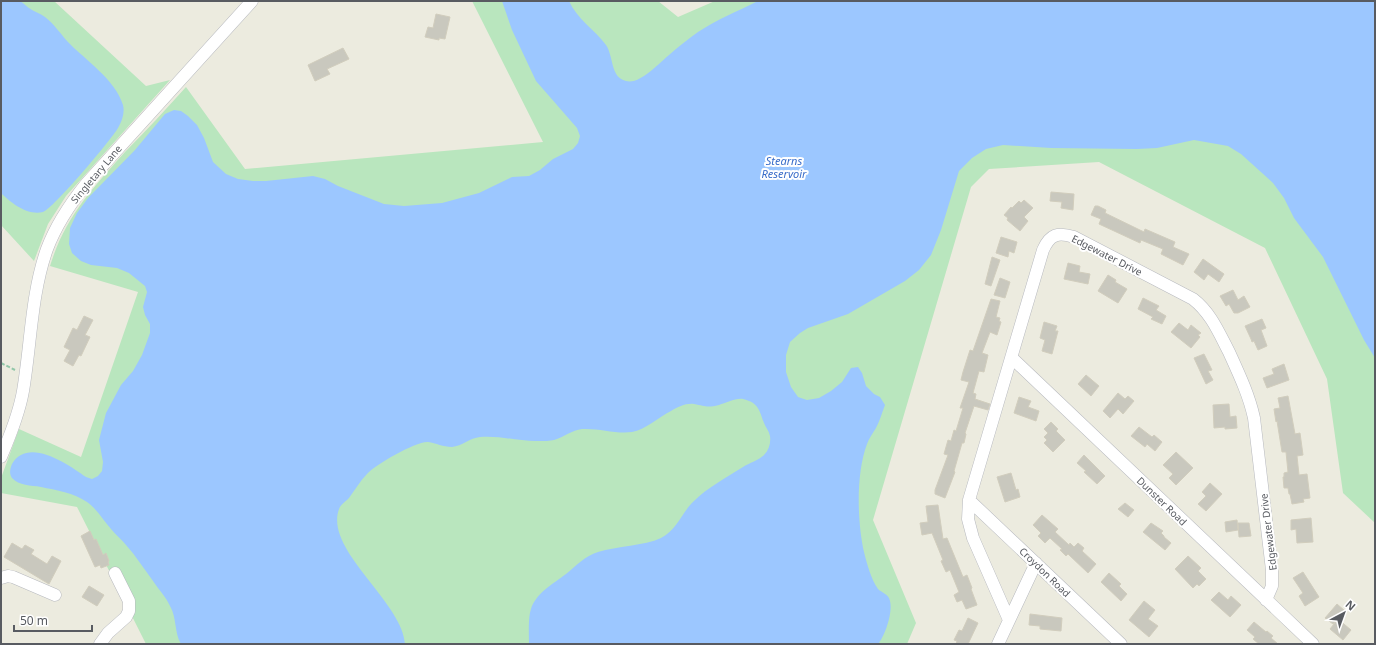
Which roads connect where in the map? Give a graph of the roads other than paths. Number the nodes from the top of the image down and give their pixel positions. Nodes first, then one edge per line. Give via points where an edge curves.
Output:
1 (252, 1) edge
2 (1012, 358) junction
3 (1, 457) edge
4 (969, 500) junction
5 (1036, 563) junction
6 (115, 573) dead end
7 (1, 578) edge
8 (55, 595) dead end
9 (1266, 600) junction
10 (1009, 620) junction
11 (100, 644) edge
12 (998, 644) edge
13 (1121, 644) edge
14 (1313, 644) edge

1 - 3 street, Singletary Lane via 86,184 70,204 57,227 40,274 17,414
2 - 4 street, Edgewater Drive
2 - 9 street, Dunster Road
2 - 9 street, Edgewater Drive via 1043,250 1055,235 1074,237 1200,305 1215,324 1242,380 1253,412 1272,570 1272,586
4 - 5 street, Croydon Road
4 - 10 street, Edgewater Drive via 968,519 972,538
5 - 10 street
5 - 13 street, Croydon Road
6 - 11 street via 128,601 129,611
7 - 8 street via 13,577
9 - 14 street, Dunster Road
10 - 12 street

